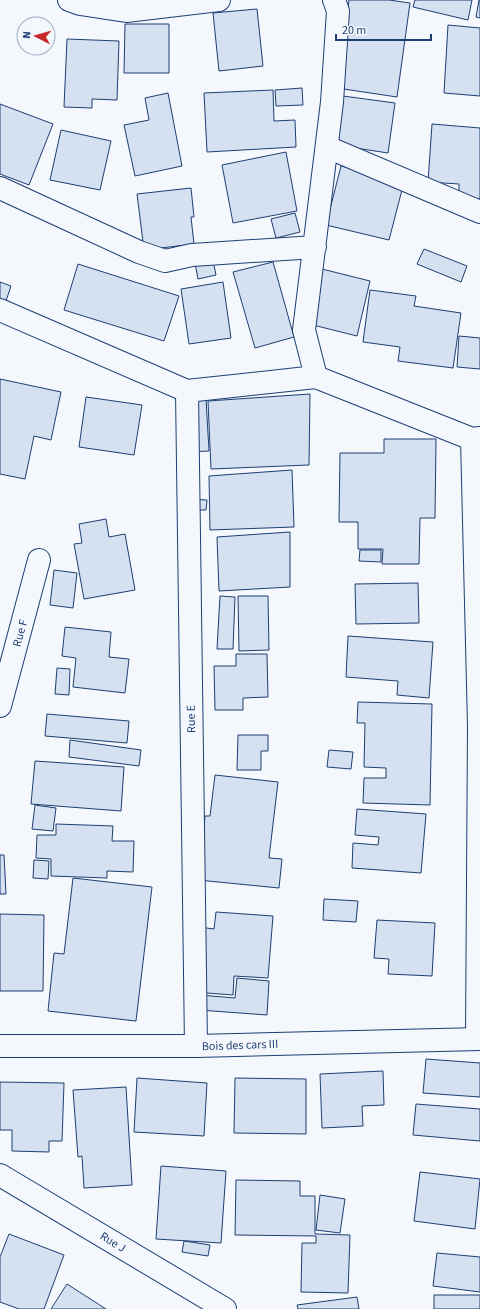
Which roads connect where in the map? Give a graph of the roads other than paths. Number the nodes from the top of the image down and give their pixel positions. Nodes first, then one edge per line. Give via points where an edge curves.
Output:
1 (69, 0) edge
2 (219, 0) edge
3 (334, 0) edge
4 (327, 147) junction
5 (0, 188) edge
6 (480, 212) edge
7 (315, 247) junction
8 (0, 310) edge
9 (316, 377) junction
10 (187, 391) junction
11 (476, 438) edge
12 (39, 560) dead end
13 (0, 706) edge
14 (479, 1039) edge
15 (0, 1046) edge
16 (196, 1046) junction
17 (0, 1175) edge
18 (226, 1309) edge

1 - 2 street via 126,11
3 - 4 street via 338,12
4 - 6 street
4 - 7 street
5 - 7 street via 139,252 165,261 192,255
7 - 9 street via 304,330
8 - 10 street
9 - 10 street
9 - 11 street
10 - 16 street, Rue E
11 - 14 street
12 - 13 street, Rue F
14 - 16 street, Bois des cars III
15 - 16 street, Bois des cars III
17 - 18 street, Rue J

